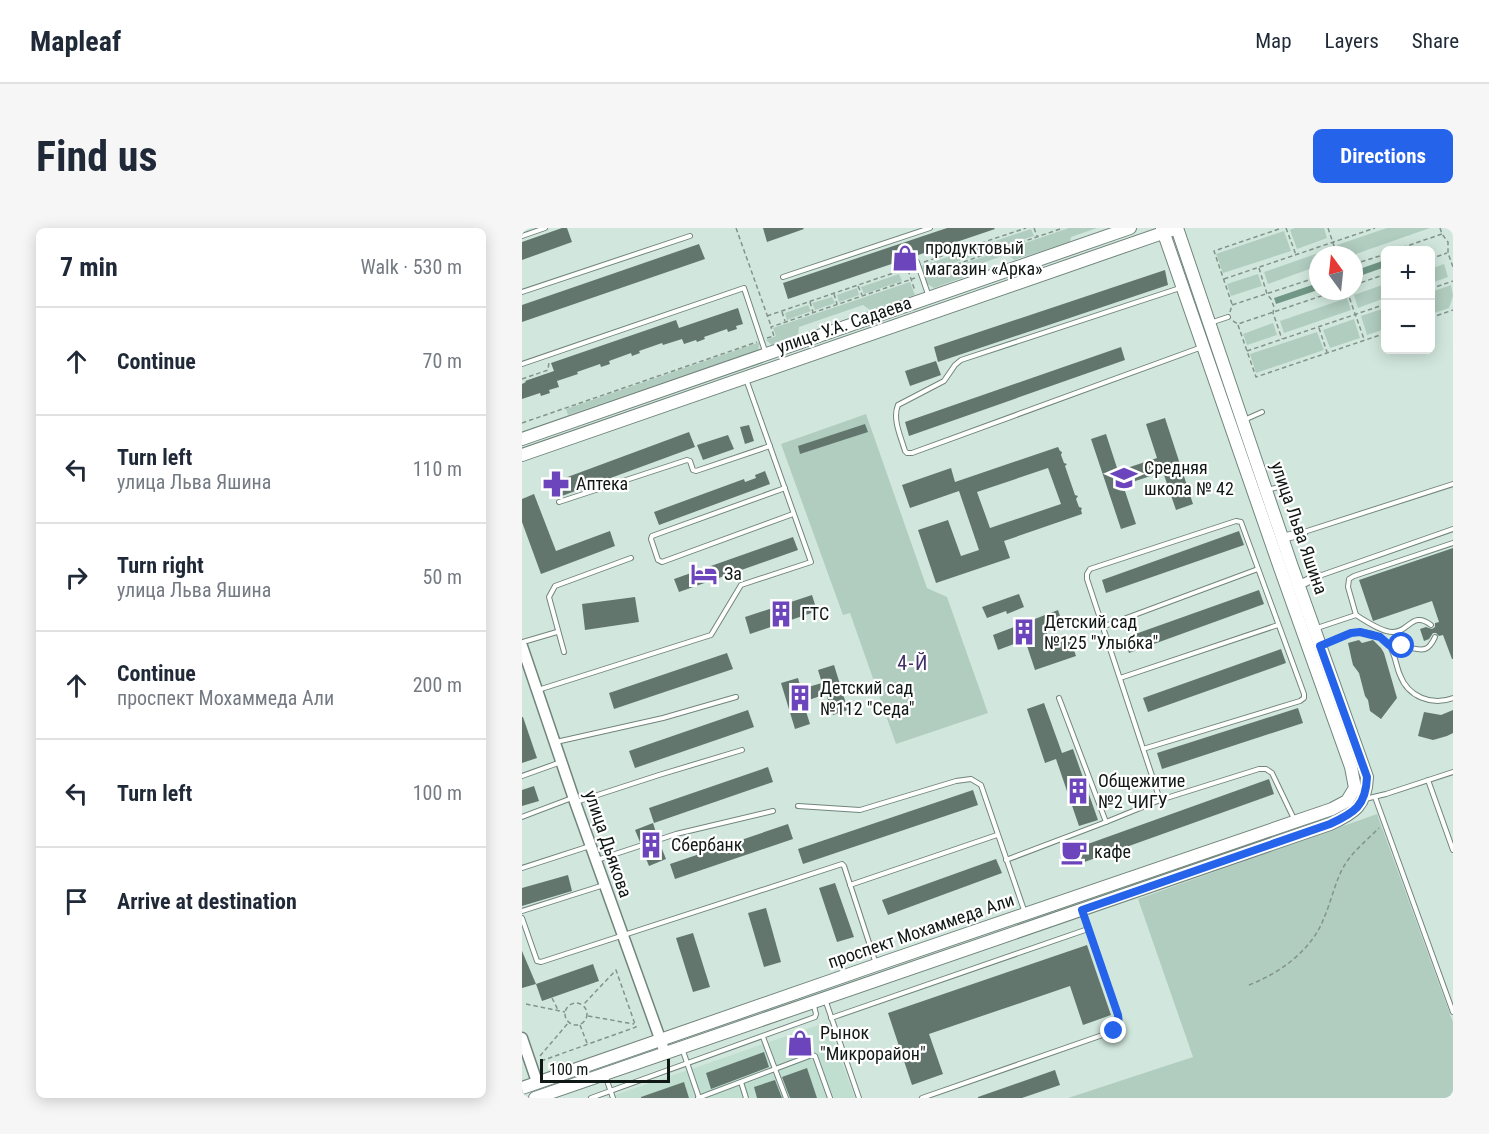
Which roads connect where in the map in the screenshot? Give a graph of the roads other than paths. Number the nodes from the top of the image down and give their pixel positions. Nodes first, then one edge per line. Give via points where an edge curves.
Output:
1 (545, 228) edge
2 (930, 228) edge
3 (1177, 228) edge
4 (1126, 229) edge
5 (1162, 230) edge
6 (522, 236) edge
7 (690, 236) dead end
8 (918, 263) road end
9 (783, 277) dead end
10 (1182, 288) junction
11 (522, 292) edge
12 (930, 297) junction
13 (1228, 317) road end
14 (1209, 323) junction
15 (1203, 346) junction
16 (766, 354) junction
17 (522, 364) edge
18 (745, 378) junction
19 (1262, 412) dead end
20 (1243, 420) junction
21 (522, 439) edge
22 (770, 446) junction
23 (522, 455) edge
24 (1453, 484) edge
25 (1287, 485) dead end
26 (784, 488) junction
27 (1266, 491) junction
28 (559, 502) dead end
29 (793, 514) junction
30 (1453, 529) edge
31 (1303, 533) joint
32 (1282, 538) junction
33 (1453, 543) edge
34 (631, 558) dead end
35 (1258, 569) junction
36 (1318, 576) joint
37 (1299, 585) junction
38 (1356, 615) junction
39 (1279, 624) junction
40 (1431, 625) dead end
41 (1102, 627) junction
42 (1314, 628) junction
43 (557, 632) junction
44 (1435, 637) dead end
45 (522, 644) edge
46 (1389, 645) junction
47 (1315, 648) junction
48 (564, 652) dead end
49 (1120, 678) junction
50 (537, 691) junction
51 (736, 697) dead end
52 (1059, 698) dead end
53 (1453, 698) edge
54 (555, 742) junction
55 (1143, 749) junction
56 (742, 750) dead end
57 (562, 762) junction
58 (1453, 772) edge
59 (522, 776) edge
60 (1428, 780) junction
61 (1369, 798) junction
62 (574, 800) junction
63 (1160, 800) junction
64 (1347, 801) junction
65 (798, 806) dead end
66 (773, 811) dead end
67 (522, 817) edge
68 (1295, 821) junction
69 (1106, 822) junction
70 (997, 835) junction
71 (591, 846) junction
72 (1453, 850) edge
73 (596, 860) junction
74 (1006, 860) junction
75 (522, 868) edge
76 (605, 885) junction
77 (850, 885) junction
78 (1082, 910) junction
79 (522, 911) edge
80 (1026, 914) junction
81 (522, 918) edge
82 (1088, 929) junction
83 (623, 936) junction
84 (876, 965) junction
85 (818, 1000) junction
86 (1453, 1012) edge
87 (831, 1017) junction
88 (763, 1036) junction
89 (522, 1038) edge
90 (660, 1039) junction
91 (682, 1047) junction
92 (665, 1053) junction
93 (687, 1063) junction
94 (775, 1069) junction
95 (605, 1074) junction
96 (537, 1082) junction
97 (741, 1082) junction
98 (522, 1088) edge
99 (611, 1091) junction
100 (535, 1098) edge
101 (591, 1098) edge
102 (613, 1098) edge
103 (699, 1098) edge
104 (747, 1098) edge
105 (786, 1098) edge
106 (830, 1098) edge
107 (859, 1098) edge
108 (922, 1098) edge

1 - 6 lane
2 - 9 lane
3 - 5 main road, улица У.А. Садаева
3 - 14 main road, улица Льва Яшина
4 - 12 main road, улица У.А. Садаева
5 - 10 main road, улица Льва Яшина
5 - 18 main road, улица У.А. Садаева
7 - 11 lane
8 - 12 lane
10 - 15 main road, улица Льва Яшина
10 - 15 lane via 961,360 944,381 898,405 896,417 905,451 912,453
12 - 16 main road, улица У.А. Садаева
13 - 14 lane
14 - 20 main road, улица Льва Яшина
15 - 47 main road, улица Льва Яшина
16 - 17 lane via 744,288
16 - 21 main road, улица У.А. Садаева
18 - 22 lane
18 - 23 main road, улица У.А. Садаева
19 - 20 lane
20 - 27 main road, улица Льва Яшина
22 - 26 lane
22 - 28 lane via 696,471 687,460
24 - 31 lane
25 - 27 lane
26 - 29 lane
26 - 29 lane via 652,536 658,560 662,562
27 - 32 main road, улица Льва Яшина
29 - 50 lane via 811,562 741,585 711,635
30 - 36 lane
31 - 32 street
32 - 37 main road, улица Льва Яшина
33 - 38 lane via 1349,579
34 - 43 lane via 555,586 549,597
35 - 39 lane
35 - 41 lane
35 - 41 lane via 1241,522 1236,520 1090,569 1087,579
36 - 37 street
37 - 42 main road, улица Льва Яшина
38 - 40 lane via 1392,632 1403,630 1415,620
38 - 42 lane
39 - 49 lane
39 - 55 lane via 1304,698
41 - 49 lane
42 - 47 main road, улица Льва Яшина
43 - 45 lane
43 - 48 lane
44 - 46 lane via 1422,650
45 - 50 street, улица Дьякова
46 - 47 lane via 1380,637 1360,632
46 - 53 lane via 1407,688 1431,701
47 - 61 main road, улица Льва Яшина via 1367,777
47 - 64 main road, улица Льва Яшина via 1354,780 1355,788
49 - 55 lane
50 - 54 street, улица Дьякова
51 - 54 lane
52 - 69 lane
54 - 57 street, улица Дьякова
55 - 63 lane
56 - 62 lane
57 - 59 lane
57 - 62 street, улица Дьякова
58 - 60 lane
60 - 61 lane
60 - 72 lane
61 - 64 lane
61 - 78 main road, проспект Мохаммеда Али via 1330,824
61 - 86 lane via 1384,823
62 - 67 lane
62 - 71 street, улица Дьякова
63 - 68 lane via 1266,769 1272,773
63 - 69 lane
64 - 68 main road, проспект Мохаммеда Али
65 - 70 lane via 860,810 971,779 981,785
66 - 73 lane via 676,834
68 - 80 main road, проспект Мохаммеда Али
69 - 74 lane
70 - 74 lane
70 - 77 lane
71 - 73 street, улица Дьякова
71 - 75 lane
73 - 76 street, улица Дьякова
74 - 80 lane
76 - 79 lane
76 - 83 street, улица Дьякова
77 - 83 lane via 840,864
77 - 84 lane
78 - 82 lane
78 - 85 main road, проспект Мохаммеда Али
80 - 84 main road, проспект Мохаммеда Али
81 - 83 lane via 539,962
82 - 87 lane
82 - 108 lane via 1118,1015 1118,1028
83 - 90 street, улица Дьякова
84 - 90 main road, проспект Мохаммеда Али
85 - 87 lane
85 - 88 lane via 815,1017
85 - 91 main road, проспект Мохаммеда Али
87 - 107 lane
88 - 93 lane
88 - 94 lane
89 - 96 street
90 - 92 street, улица Дьякова
90 - 96 main road, проспект Мохаммеда Али
91 - 92 main road, проспект Мохаммеда Али
91 - 93 lane
92 - 95 main road, проспект Мохаммеда Али
93 - 99 lane
93 - 103 lane
94 - 97 lane
94 - 105 lane
94 - 106 lane via 815,1056
95 - 99 lane
95 - 100 main road, проспект Мохаммеда Али
96 - 98 main road, проспект Мохаммеда Али
97 - 103 lane
97 - 104 lane
99 - 101 lane
99 - 102 lane

